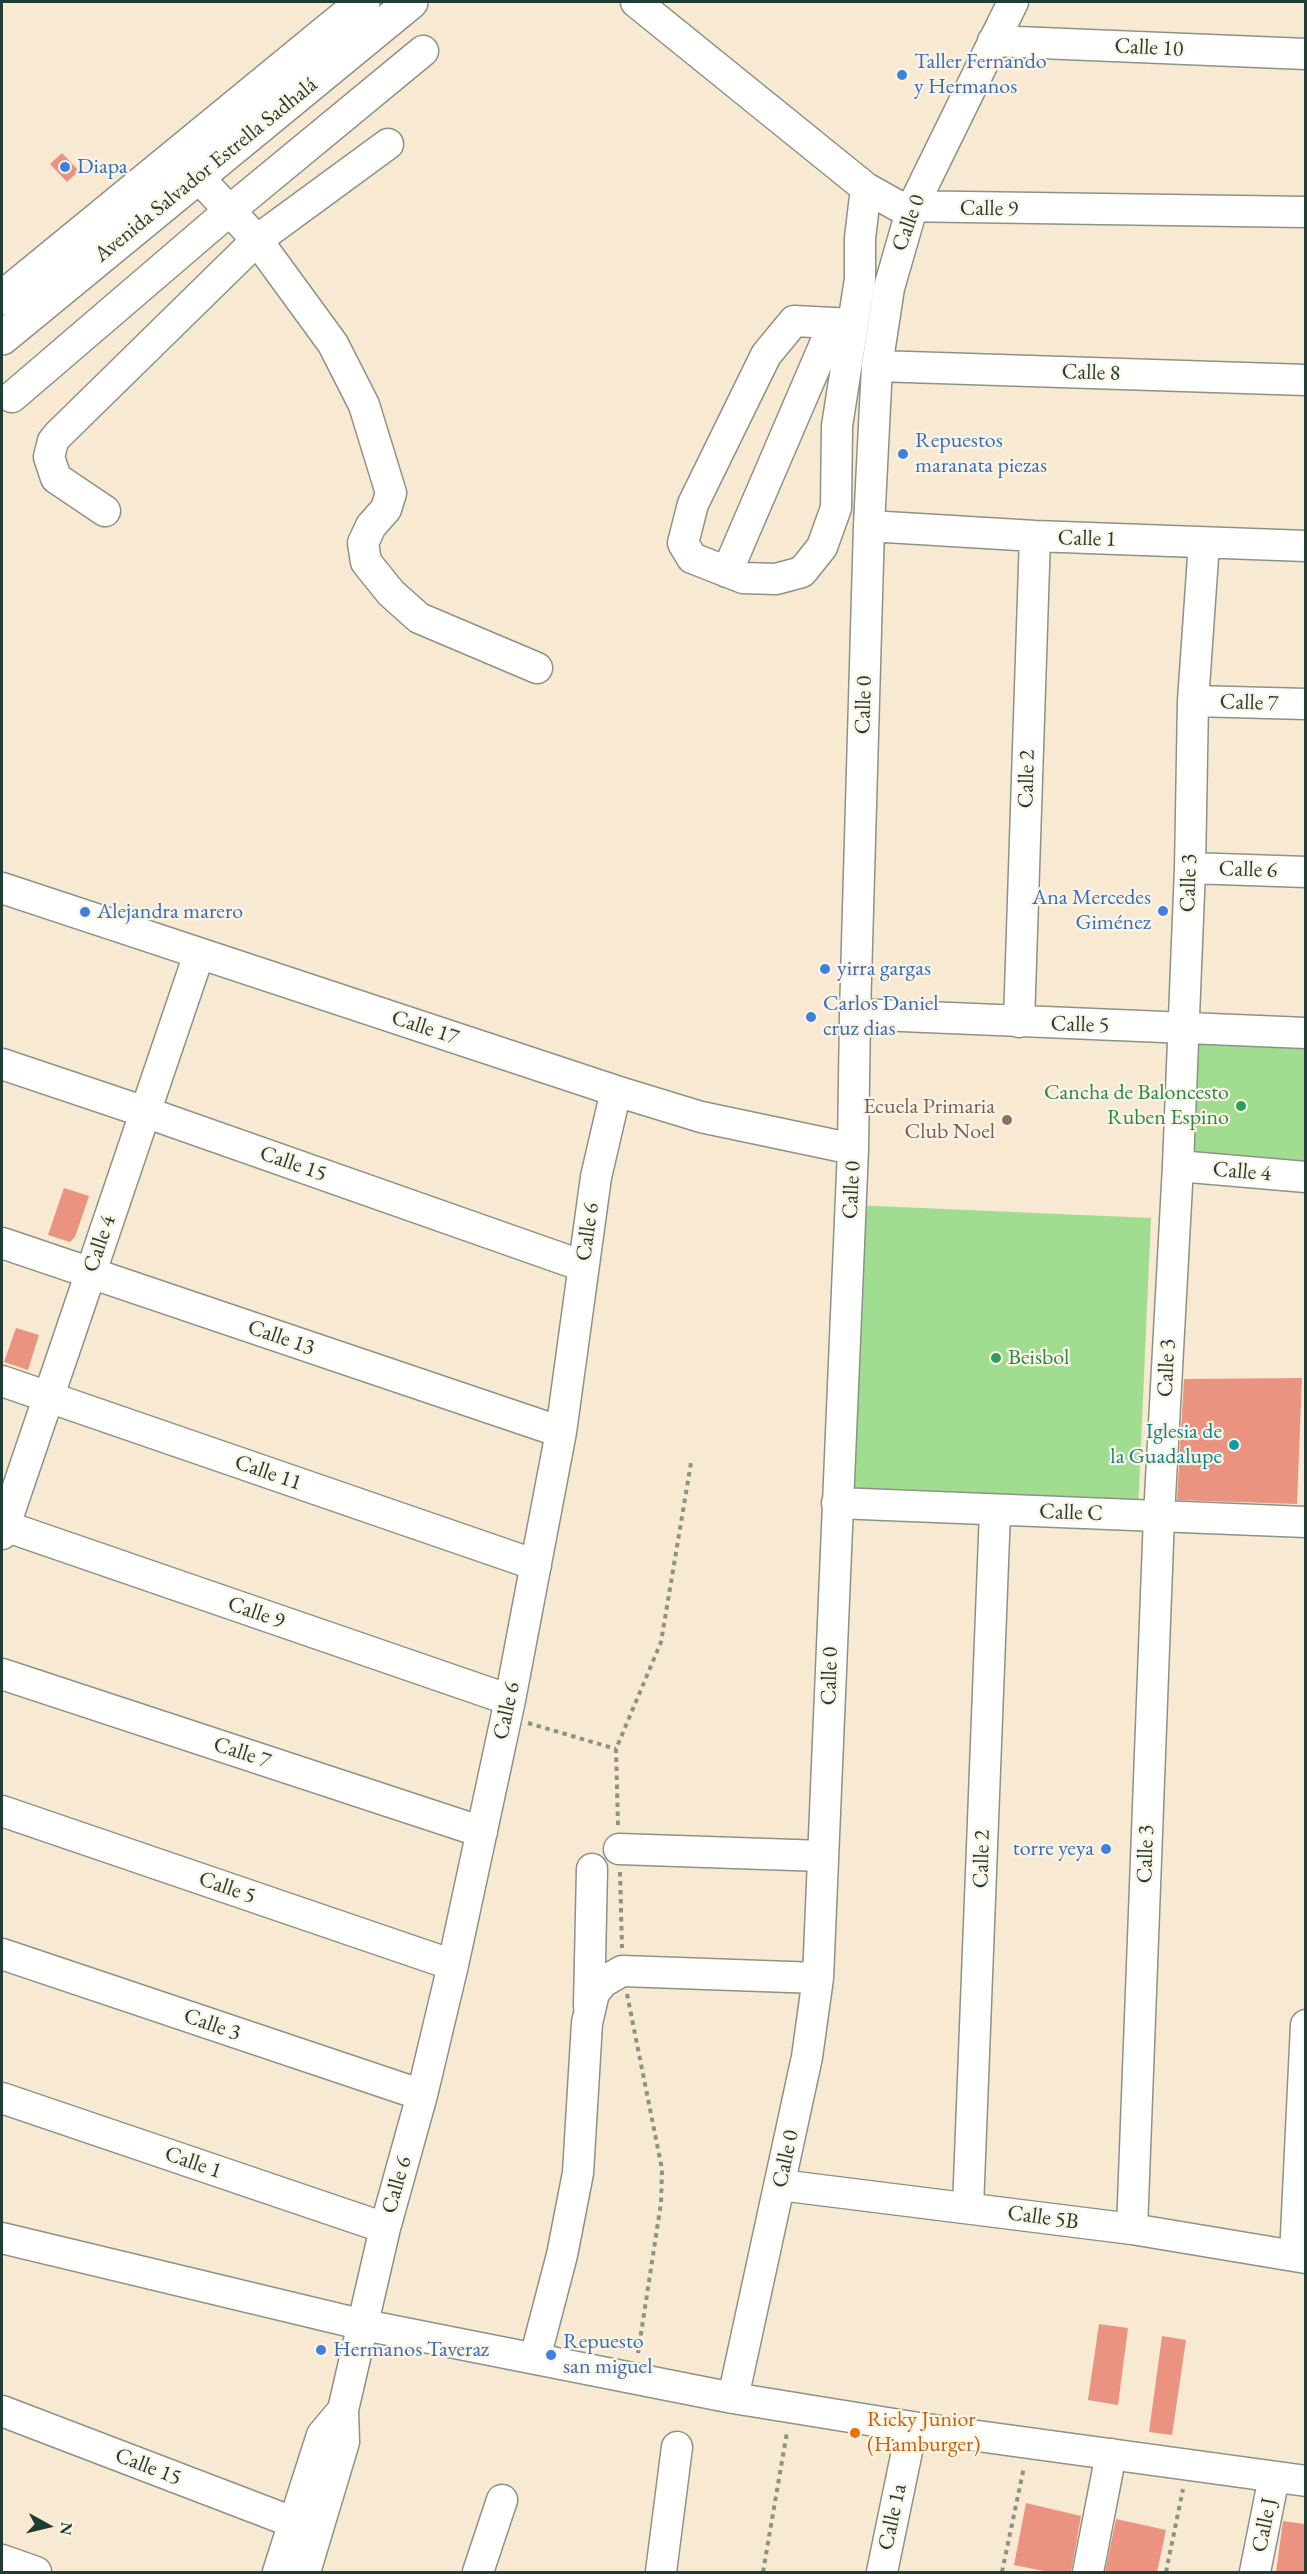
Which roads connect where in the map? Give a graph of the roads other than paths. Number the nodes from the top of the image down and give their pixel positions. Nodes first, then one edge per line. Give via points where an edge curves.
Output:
1 (326, 2) edge
2 (363, 2) edge
3 (411, 2) edge
4 (636, 2) edge
5 (1013, 2) edge
6 (993, 41) junction
7 (423, 51) dead end
8 (1305, 54) edge
9 (388, 144) dead end
10 (198, 177) junction
11 (867, 188) junction
12 (912, 208) junction
13 (229, 211) junction
14 (1305, 212) edge
15 (256, 240) junction
16 (2, 276) edge
17 (2, 298) edge
18 (843, 323) junction
19 (2, 338) edge
20 (877, 366) junction
21 (1305, 380) edge
22 (12, 397) dead end
23 (105, 512) dead end
24 (869, 526) junction
25 (1035, 536) junction
26 (1204, 543) junction
27 (1305, 546) edge
28 (727, 572) junction
29 (537, 668) dead end
30 (1193, 701) junction
31 (1305, 704) edge
32 (1190, 868) junction
33 (1305, 872) edge
34 (2, 888) edge
35 (199, 954) junction
36 (855, 1014) junction
37 (1019, 1022) junction
38 (1183, 1028) junction
39 (1305, 1033) edge
40 (2, 1064) edge
41 (616, 1091) junction
42 (145, 1112) junction
43 (854, 1149) junction
44 (1178, 1166) junction
45 (1305, 1177) edge
46 (2, 1243) edge
47 (583, 1266) junction
48 (90, 1274) junction
49 (2, 1381) edge
50 (48, 1397) junction
51 (561, 1432) junction
52 (837, 1503) junction
53 (995, 1511) junction
54 (1159, 1516) junction
55 (1305, 1522) edge
56 (2, 1529) edge
57 (536, 1565) junction
58 (2, 1674) edge
59 (508, 1706) junction
60 (2, 1811) edge
61 (482, 1832) junction
62 (619, 1850) dead end
63 (823, 1856) junction
64 (592, 1869) dead end
65 (2, 1954) edge
66 (453, 1965) junction
67 (818, 1978) junction
68 (589, 2006) junction
69 (1305, 2025) edge
70 (422, 2095) junction
71 (2, 2098) edge
72 (1303, 2117) edge
73 (780, 2185) junction
74 (968, 2208) junction
75 (385, 2228) junction
76 (1132, 2229) junction
77 (2, 2238) edge
78 (1300, 2257) edge
79 (364, 2325) junction
80 (535, 2358) junction
81 (733, 2398) junction
82 (343, 2410) junction
83 (2, 2411) edge
84 (912, 2427) junction
85 (677, 2447) dead end
86 (1111, 2454) junction
87 (1274, 2477) junction
88 (1305, 2481) edge
89 (502, 2500) dead end
90 (295, 2523) junction
91 (2, 2560) edge
92 (36, 2572) edge
93 (278, 2572) edge
94 (305, 2572) edge
95 (478, 2572) edge
96 (661, 2572) edge
97 (882, 2572) edge
98 (1088, 2572) edge
99 (1255, 2572) edge

1 - 16 highway
2 - 17 highway, Avenida Salvador Estrella Sadhalá
3 - 10 highway, Avenida Salvador Estrella Sadhalá
4 - 11 street, Calle 9
5 - 6 street, Calle 0
6 - 8 street, Calle 10
6 - 12 street, Calle 0
7 - 13 street
9 - 15 street
10 - 13 street
10 - 19 highway, Avenida Salvador Estrella Sadhalá
11 - 12 street, Calle 9 via 898,206
11 - 18 street via 860,238 860,279
12 - 14 street, Calle 9
12 - 20 street, Calle 0 via 889,288
13 - 15 street
13 - 22 street
15 - 23 street via 53,441 49,457 56,478
15 - 29 street via 333,344 364,405 391,493 386,509 363,543 366,562 391,593 419,618
18 - 28 street
18 - 28 street via 836,508 822,547 802,572 777,579 743,578
18 - 28 street via 794,321 766,355 693,504 683,543 692,558
20 - 21 street, Calle 8
20 - 24 street, Calle 0
24 - 25 street, Calle 1
24 - 36 street, Calle 0
25 - 26 street, Calle 1
25 - 37 street, Calle 2
26 - 27 street, Calle 1
26 - 30 street, Calle 3
30 - 31 street, Calle 7
30 - 32 street, Calle 3
32 - 33 street, Calle 6
32 - 38 street, Calle 3
34 - 35 street, Calle 17
35 - 41 street, Calle 17
35 - 42 street, Calle 4
36 - 37 street, Calle 5
36 - 43 street, Calle 0
37 - 38 street, Calle 5
38 - 39 street, Calle 5
38 - 44 street, Calle 3
40 - 42 street, Calle 15
41 - 43 street, Calle 17 via 701,1117
41 - 47 street, Calle 6 via 596,1177
42 - 47 street, Calle 15
42 - 48 street, Calle 4
43 - 52 street, Calle 0
44 - 45 street, Calle 4
44 - 54 street, Calle 3
46 - 48 street, Calle 13
47 - 51 street, Calle 6
48 - 50 street, Calle 4
48 - 51 street, Calle 13
49 - 50 street, Calle 11
50 - 56 street, Calle 4
50 - 57 street, Calle 11
51 - 57 street, Calle 6
52 - 53 street, Calle C
52 - 63 street, Calle 0
53 - 54 street, Calle C
53 - 74 street, Calle 2
54 - 55 street, Calle C
54 - 76 street, Calle 3
56 - 59 street, Calle 9
57 - 59 street, Calle 6
58 - 61 street, Calle 7
59 - 61 street, Calle 6
60 - 66 street, Calle 5
61 - 66 street, Calle 6
62 - 63 street
63 - 67 street, Calle 0
64 - 68 street
65 - 70 street, Calle 3
66 - 70 street, Calle 6
67 - 68 street via 622,1971 603,1982
67 - 73 street, Calle 0 via 807,2057
68 - 80 street via 578,2173
69 - 72 street
70 - 75 street, Calle 6
71 - 75 street, Calle 1
72 - 78 street
73 - 74 street, Calle 5B
73 - 81 street, Calle 0
74 - 76 street, Calle 5B
75 - 79 street, Calle 6
76 - 78 street, Calle 5B
77 - 79 street
79 - 80 street
79 - 82 street, Calle 6
80 - 81 street
81 - 84 street
82 - 90 street via 322,2435
82 - 94 street via 344,2442
83 - 90 street, Calle 15
84 - 86 street
84 - 97 street, Calle 1a
85 - 96 street
86 - 87 street
86 - 98 street
87 - 88 street
87 - 99 street, Calle J
89 - 95 street
90 - 93 street
91 - 92 street

